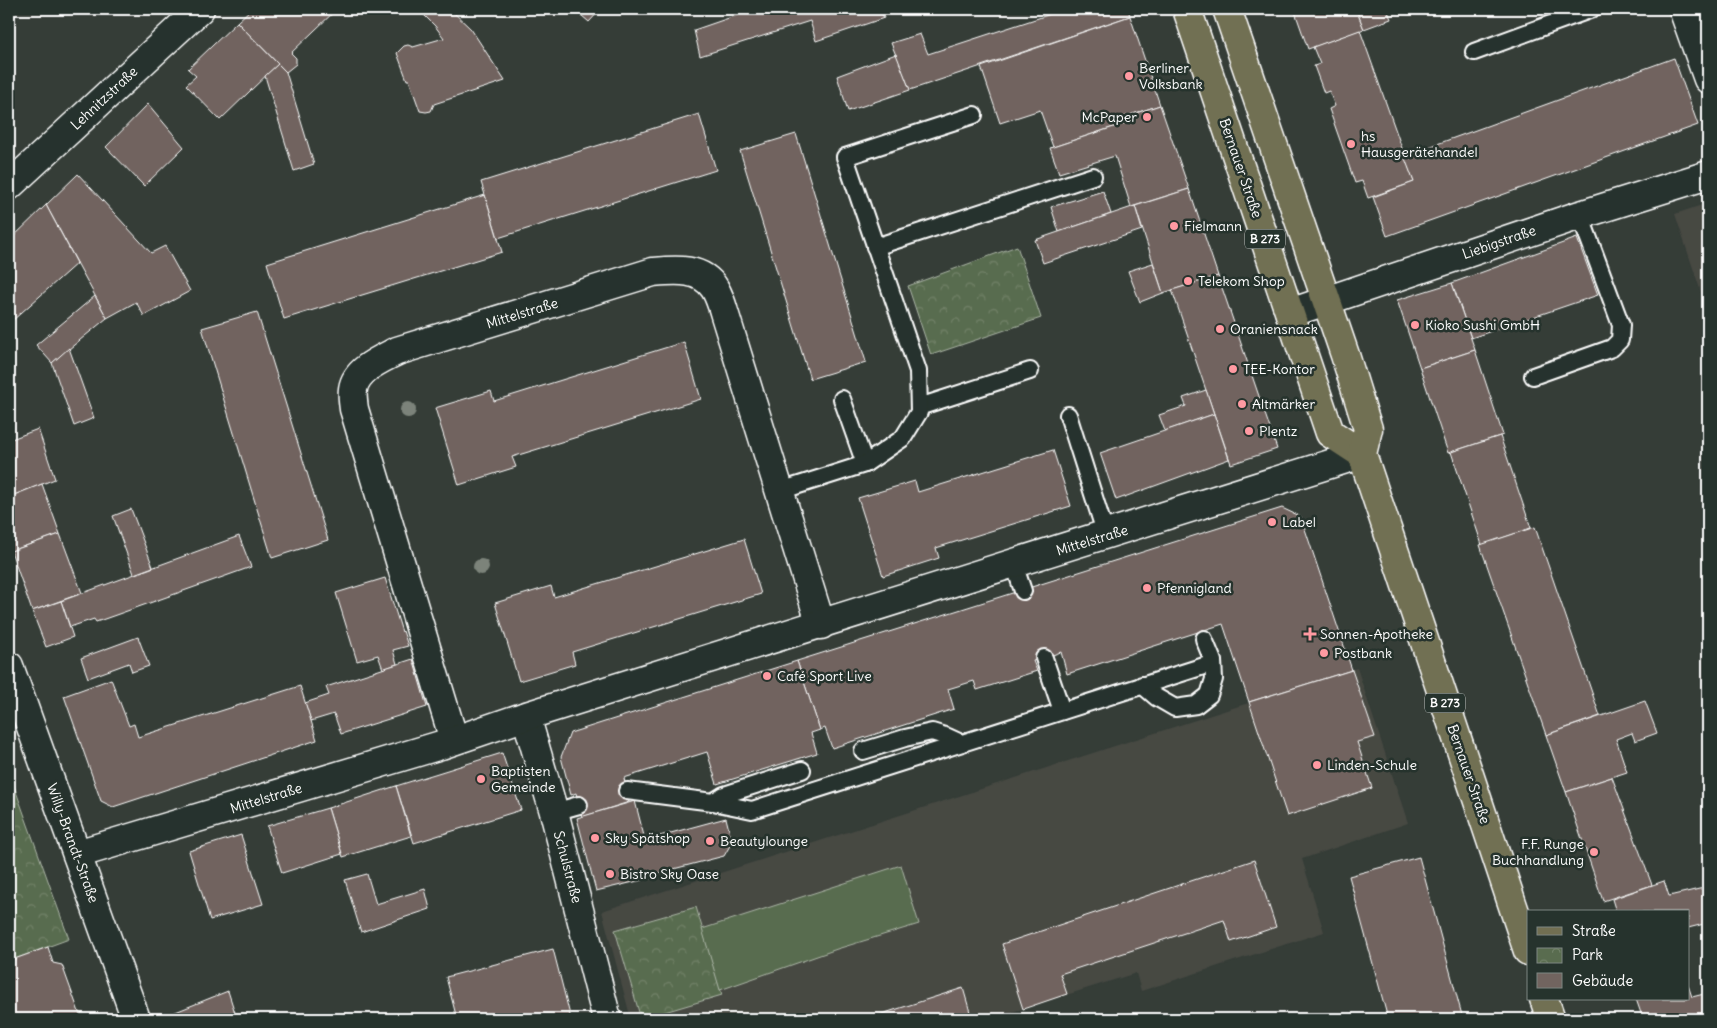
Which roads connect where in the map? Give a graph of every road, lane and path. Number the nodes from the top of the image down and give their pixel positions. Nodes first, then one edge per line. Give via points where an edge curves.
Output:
1 (200, 9) edge
2 (1187, 9) edge
3 (1228, 9) edge
4 (1592, 9) edge
5 (1694, 18) edge
6 (1474, 52) dead end
7 (1708, 79) edge
8 (974, 115) dead end
9 (1708, 175) edge
10 (1093, 176) dead end
11 (9, 186) edge
12 (1580, 215) junction
13 (875, 247) junction
14 (1327, 300) junction
15 (1290, 312) junction
16 (1030, 372) dead end
17 (1533, 376) dead end
18 (842, 399) dead end
19 (919, 406) junction
20 (1068, 415) dead end
21 (1362, 454) junction
22 (865, 464) junction
23 (780, 491) junction
24 (1106, 535) junction
25 (1014, 564) junction
26 (1023, 591) dead end
27 (821, 625) junction
28 (1204, 639) dead end
29 (1044, 658) dead end
30 (1204, 666) dead end
31 (9, 667) edge
32 (1142, 685) junction
33 (1062, 711) junction
34 (526, 716) junction
35 (454, 740) junction
36 (961, 743) junction
37 (863, 751) dead end
38 (802, 770) dead end
39 (627, 791) dead end
40 (714, 802) junction
41 (77, 854) junction
42 (1527, 948) edge
43 (1544, 1000) edge
44 (136, 1019) edge
45 (607, 1019) edge
46 (1551, 1019) edge

1 - 11 street, Lehnitzstraße
2 - 15 main road, Bernauer Straße / B 273
3 - 14 main road, B 273
4 - 6 lane
5 - 7 street
8 - 13 lane via 845,157
9 - 12 street, Liebigstraße
10 - 13 lane
12 - 14 street, Liebigstraße
12 - 17 lane via 1621,325 1620,340 1612,348
13 - 19 lane via 918,370
14 - 15 street, Liebigstraße
14 - 21 main road, B 273 via 1368,429
15 - 21 main road, Bernauer Straße / B 273 via 1330,433
16 - 19 lane
18 - 22 lane
19 - 22 lane via 919,412 902,438
20 - 24 lane
21 - 24 street, Mittelstraße
21 - 42 main road, Bernauer Straße / B 273
22 - 23 lane
23 - 27 street, Mittelstraße
23 - 35 street, Mittelstraße via 724,312 715,289 701,275 679,270 653,272 397,351 358,375 353,388 354,409
24 - 25 street, Mittelstraße
25 - 26 lane
25 - 27 street, Mittelstraße
27 - 34 street, Mittelstraße
28 - 32 lane via 1213,661 1214,679 1209,695 1196,705 1175,708
29 - 33 lane
30 - 32 lane
31 - 41 street, Willy-Brandt-Straße
32 - 33 lane
33 - 36 lane
34 - 35 street, Mittelstraße
34 - 45 street, Schulstraße via 566,809
35 - 41 street, Mittelstraße
36 - 37 lane via 932,732
36 - 40 lane via 752,810
38 - 40 lane via 724,794
39 - 40 lane
41 - 44 street, Willy-Brandt-Straße
43 - 46 main road

